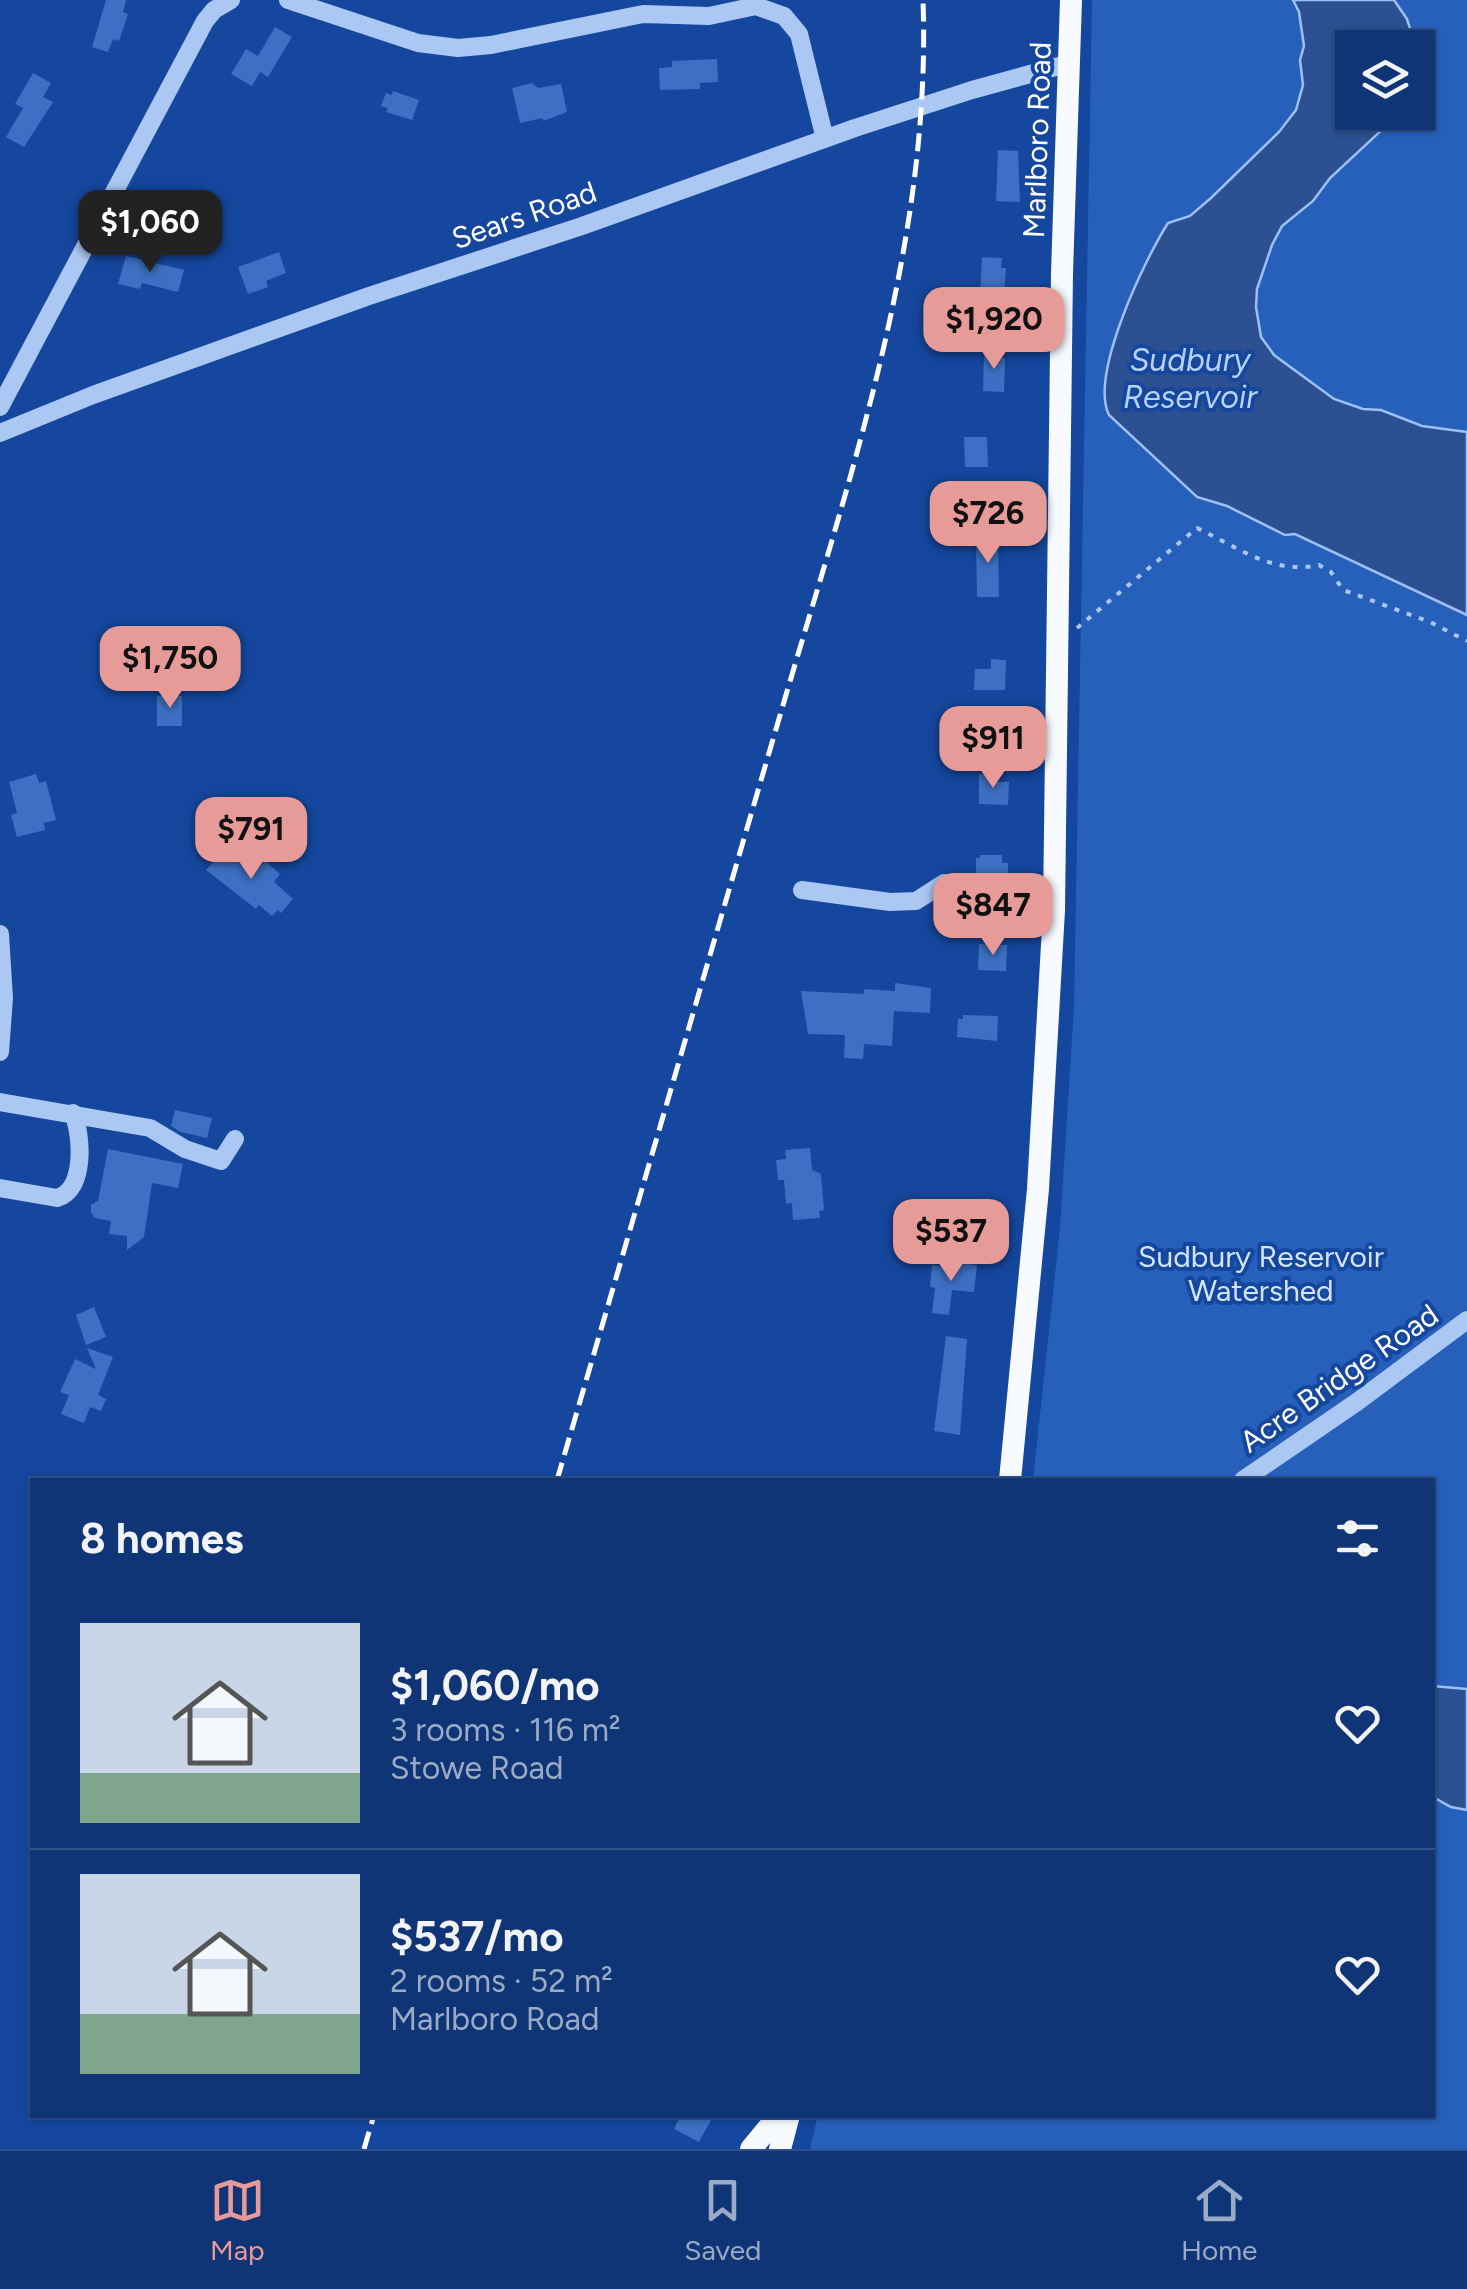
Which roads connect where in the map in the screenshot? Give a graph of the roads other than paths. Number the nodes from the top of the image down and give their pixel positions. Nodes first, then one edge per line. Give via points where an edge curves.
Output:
1 (229, 0) edge
2 (288, 0) edge
3 (1071, 0) edge
4 (1070, 63) junction
5 (824, 139) junction
6 (0, 407) edge
7 (0, 433) edge
8 (802, 890) dead end
9 (1054, 894) junction
10 (0, 934) edge
11 (0, 1052) edge
12 (0, 1102) edge
13 (73, 1113) junction
14 (235, 1139) dead end
15 (0, 1188) edge
16 (1467, 1320) edge
17 (1010, 1478) edge
18 (1246, 1478) edge
19 (776, 2118) edge
20 (788, 2118) edge
21 (752, 2149) edge
22 (780, 2149) edge

1 - 6 street via 205,21
2 - 5 street via 418,43 458,48 643,14 709,16 756,6 784,16 799,34
3 - 4 main road, Marlboro Road
4 - 5 street, Sears Road
4 - 9 main road, Marlboro Road
5 - 7 street, Sears Road
8 - 9 street via 890,902 916,901 944,883
9 - 17 main road, Marlboro Road via 1041,1149
10 - 11 street
12 - 13 street
13 - 14 street via 150,1128 221,1161
13 - 15 street via 81,1145 66,1196
16 - 18 street, Acre Bridge Road
19 - 21 main road
20 - 22 main road

